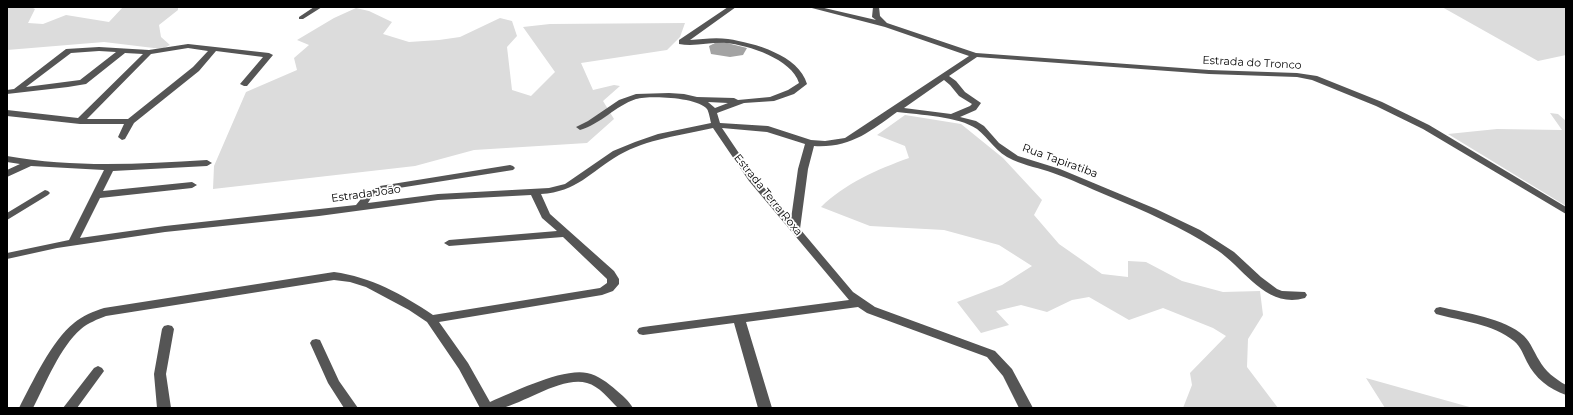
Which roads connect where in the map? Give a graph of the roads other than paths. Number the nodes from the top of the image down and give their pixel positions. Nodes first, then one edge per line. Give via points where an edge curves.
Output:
1 (319, 7) edge
2 (733, 7) edge
3 (811, 7) edge
4 (876, 7) edge
5 (301, 18) dead end
6 (886, 25) junction
7 (214, 48) junction
8 (124, 50) junction
9 (149, 52) junction
10 (976, 55) junction
11 (943, 76) junction
12 (244, 84) dead end
13 (16, 91) junction
14 (7, 92) edge
15 (696, 99) junction
16 (744, 101) junction
17 (896, 109) junction
18 (713, 111) junction
19 (7, 113) edge
20 (952, 117) junction
21 (80, 121) junction
22 (130, 122) junction
23 (716, 125) junction
24 (580, 127) dead end
25 (122, 137) dead end
26 (810, 143) junction
27 (7, 159) edge
28 (30, 163) junction
29 (207, 163) dead end
30 (110, 168) junction
31 (510, 168) dead end
32 (7, 174) edge
33 (192, 185) dead end
34 (45, 193) dead end
35 (535, 193) junction
36 (97, 195) junction
37 (360, 207) junction
38 (1566, 211) edge
39 (7, 217) edge
40 (794, 229) junction
41 (564, 234) junction
42 (73, 242) junction
43 (449, 243) dead end
44 (7, 256) edge
45 (1301, 295) dead end
46 (859, 303) junction
47 (1440, 311) dead end
48 (431, 319) junction
49 (739, 319) junction
50 (168, 329) dead end
51 (644, 331) dead end
52 (316, 343) dead end
53 (98, 370) dead end
54 (1566, 390) edge
55 (26, 408) edge
56 (70, 408) edge
57 (164, 408) edge
58 (351, 408) edge
59 (488, 408) edge
60 (626, 408) edge
61 (765, 408) edge
62 (1026, 408) edge

1 - 5 street
2 - 16 street via 683,43 727,41 765,50 780,57 804,81 799,88 782,96 760,101
3 - 6 street
4 - 6 street via 876,17
6 - 10 street
7 - 9 street via 188,46
7 - 12 street via 268,55 269,57
7 - 22 street via 196,69
8 - 9 street
8 - 13 street via 83,82
8 - 13 street via 99,48 66,52
9 - 21 street
10 - 11 street
10 - 38 street, Estrada do Tronco via 1314,78 1426,127
11 - 17 street
11 - 20 street via 962,94 977,103 973,108
13 - 14 street
15 - 16 street
15 - 18 street via 709,105
15 - 24 street via 669,95 636,96
16 - 18 street
17 - 20 street, Rua Tapiratiba
17 - 26 street via 848,140 825,144
18 - 23 street
19 - 21 street
20 - 45 street, Rua Tapiratiba via 981,128 996,145 1015,158 1045,166 1096,186 1196,232 1230,254 1273,292 1281,295
21 - 22 street
22 - 25 street
23 - 26 street via 768,129
23 - 35 street, Estrada João via 658,137 638,144 616,154 568,186
23 - 40 street, Estrada Terra Roxa via 752,179
26 - 40 street via 803,169
27 - 28 street
28 - 30 street
28 - 32 street
29 - 30 street
30 - 36 street
31 - 37 street via 384,188 368,196
33 - 36 street
34 - 39 street
35 - 37 street, Estrada João via 469,194
35 - 41 street via 546,216
36 - 42 street
37 - 42 street, Estrada João
40 - 46 street, Estrada Terra Roxa via 836,281
41 - 43 street
41 - 48 street via 610,274 613,284 609,288
42 - 44 street, Estrada João
46 - 49 street
46 - 62 street, Estrada Terra Roxa via 892,318 990,354 1000,361 1009,373
47 - 54 street via 1496,327 1516,336 1527,348 1536,366 1553,383
48 - 55 street via 370,284 334,276 104,312 77,326 66,338
48 - 59 street via 464,366
49 - 51 street
49 - 61 street
50 - 57 street via 160,374
52 - 58 street via 334,383
53 - 56 street
59 - 60 street via 576,377 587,378 598,384

